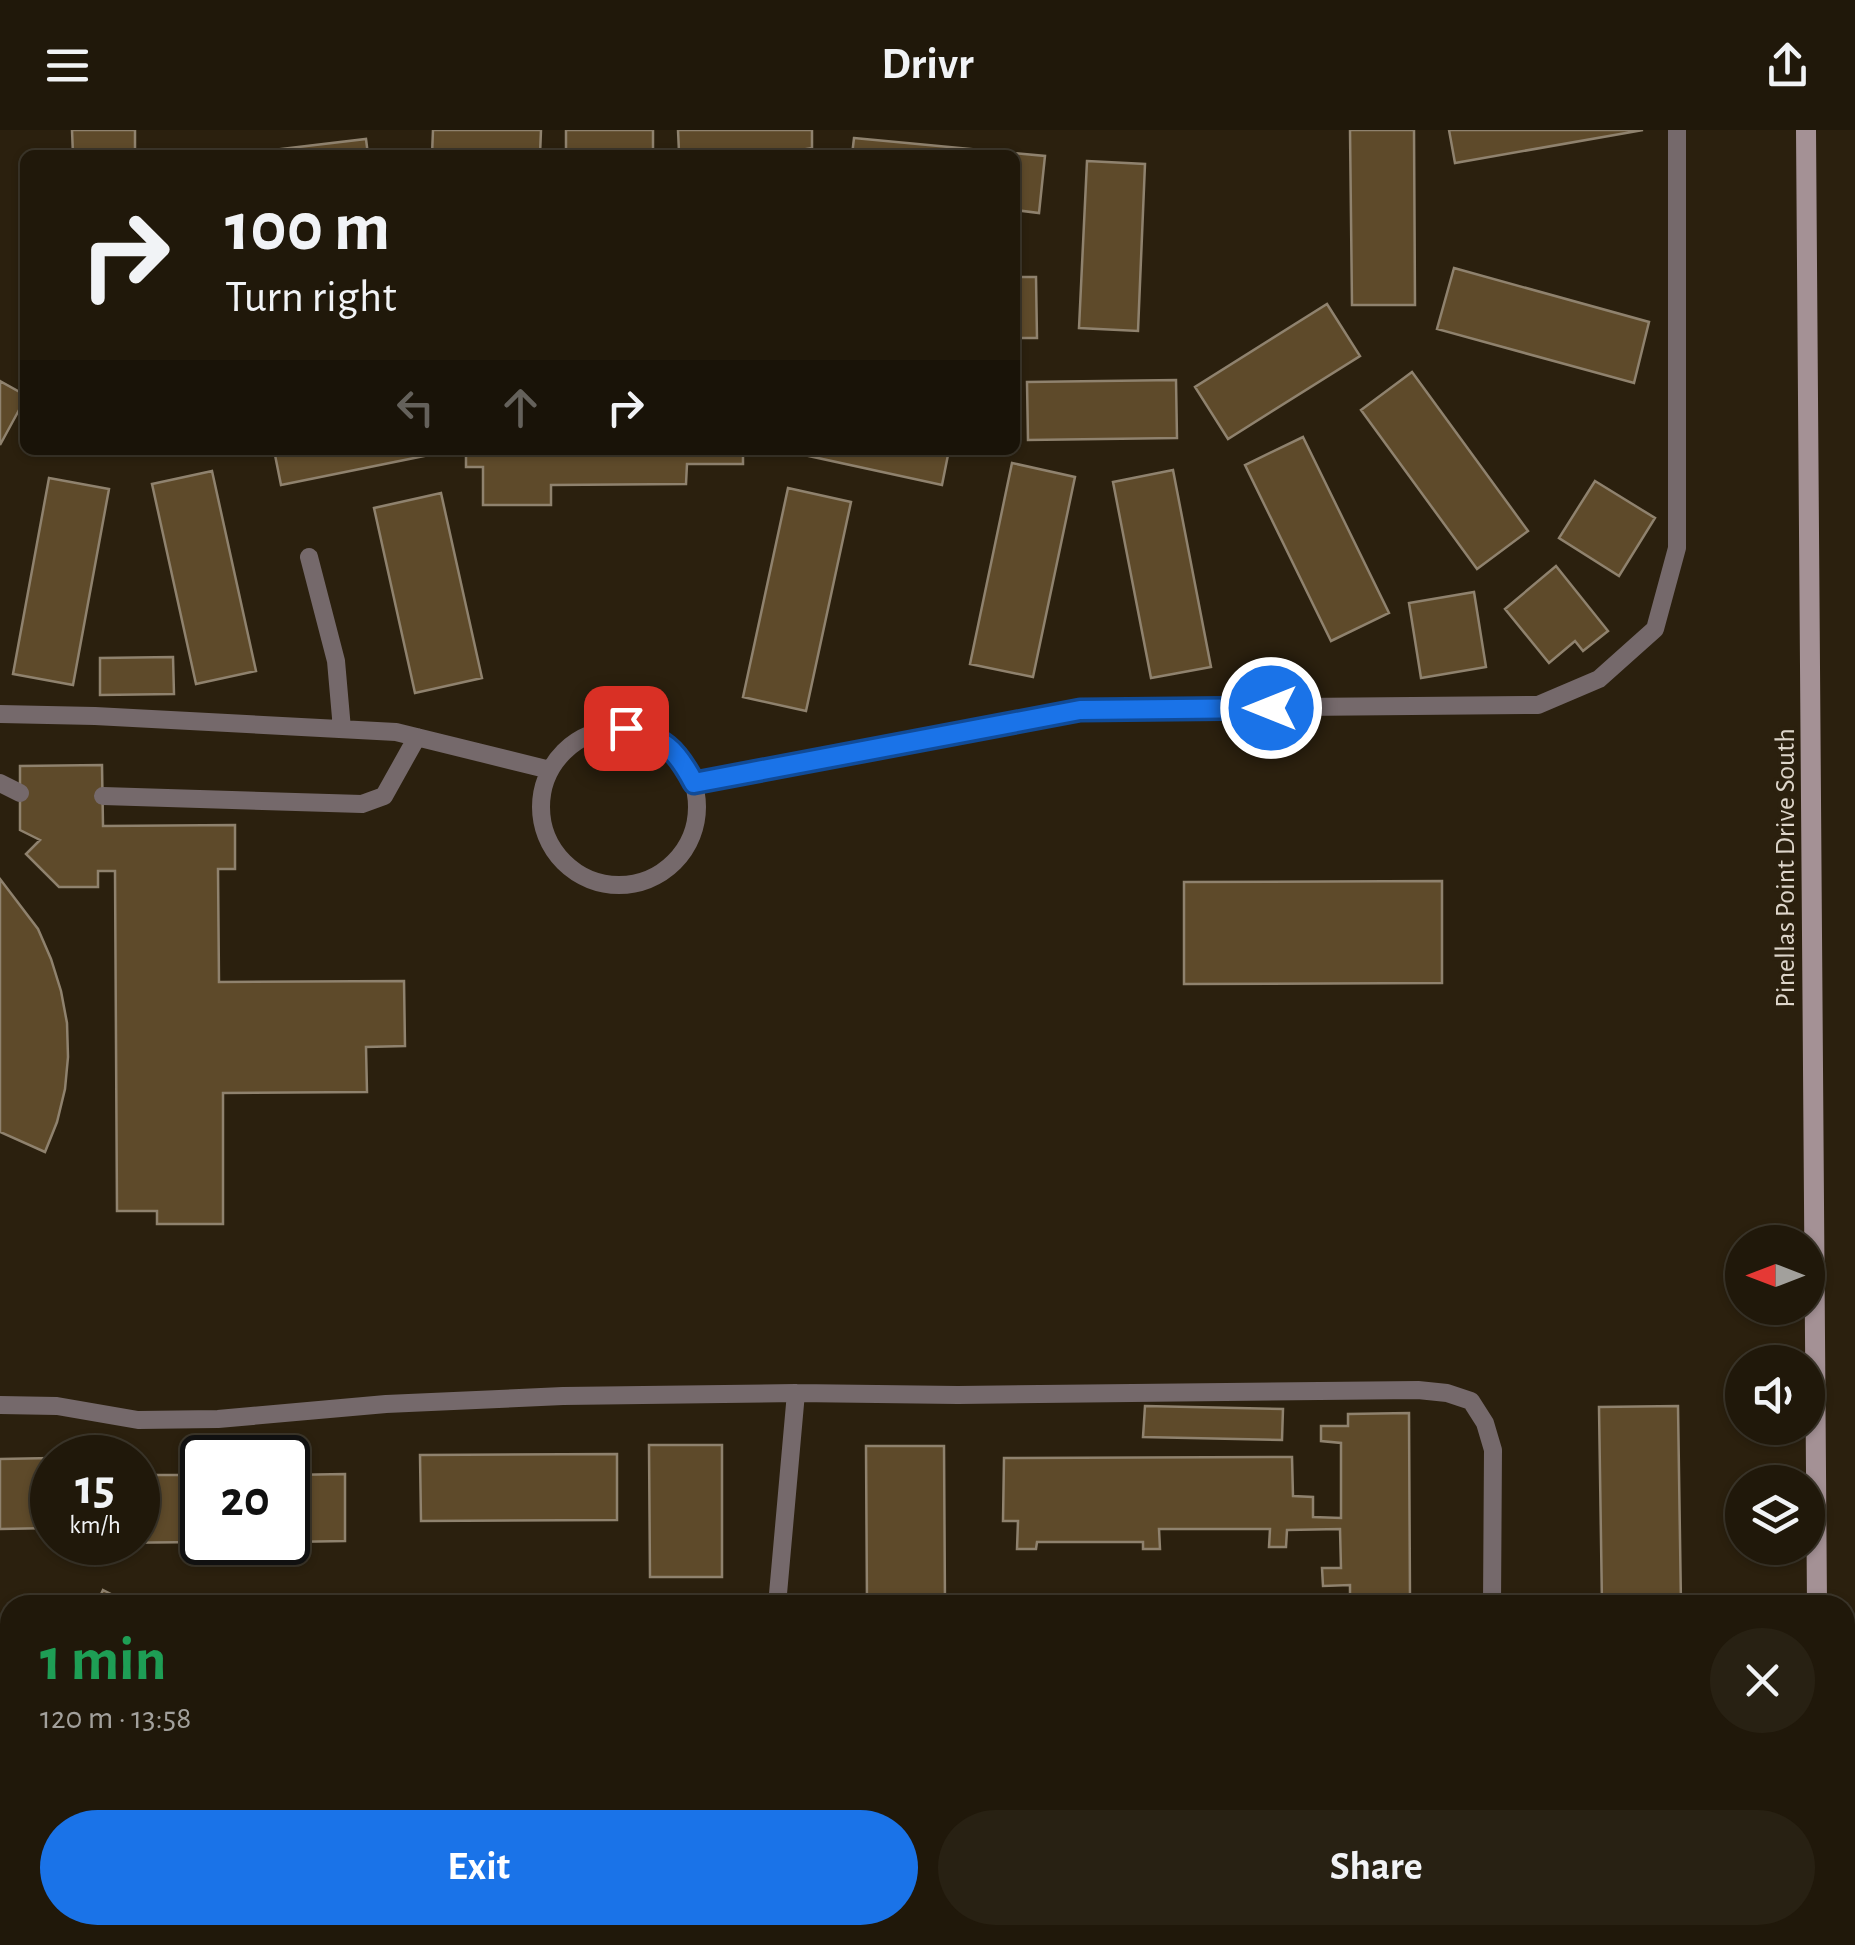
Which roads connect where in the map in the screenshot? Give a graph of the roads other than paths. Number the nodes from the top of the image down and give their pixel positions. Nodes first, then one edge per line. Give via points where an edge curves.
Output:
1 (1677, 130) edge
2 (1806, 130) edge
3 (309, 557) dead end
4 (0, 714) edge
5 (342, 729) junction
6 (417, 737) junction
7 (550, 770) junction
8 (0, 783) edge
9 (694, 783) junction
10 (20, 793) dead end
11 (103, 796) dead end
12 (796, 1393) junction
13 (0, 1405) edge
14 (778, 1595) edge
15 (1492, 1595) edge
16 (1817, 1595) edge

1 - 9 lane via 1677,548 1655,629 1599,679 1538,705 1080,710
2 - 16 street, Pinellas Point Drive South
3 - 5 lane via 336,661
4 - 5 lane
5 - 6 lane
6 - 7 lane
6 - 11 lane via 384,796 362,804
7 - 9 lane via 569,746 596,731 626,728 656,737 680,756
7 - 9 lane via 541,799 544,830 558,857 582,876 612,886 642,882 669,867 689,843 697,814
8 - 10 lane
12 - 13 lane via 564,1396 138,1420 57,1406
12 - 14 lane
12 - 15 lane via 1447,1393 1471,1401 1493,1450

